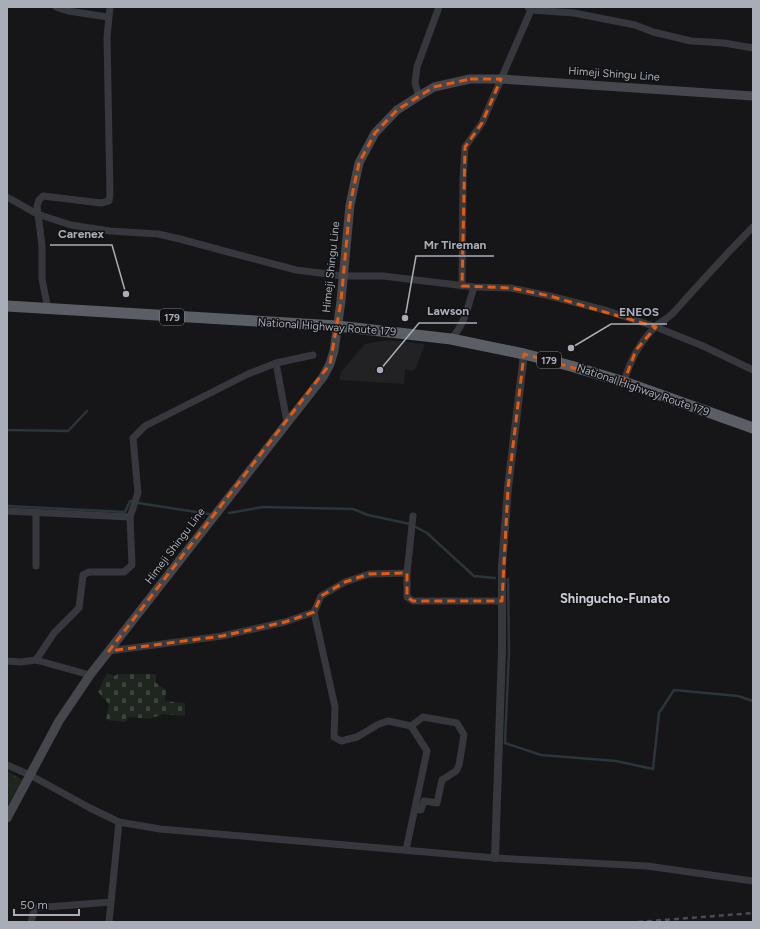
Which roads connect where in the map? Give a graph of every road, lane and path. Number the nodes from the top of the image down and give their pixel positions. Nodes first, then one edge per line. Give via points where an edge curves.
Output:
1 (56, 7) edge
2 (110, 7) edge
3 (439, 7) edge
4 (529, 8) edge
5 (108, 17) junction
6 (753, 48) edge
7 (501, 79) junction
8 (419, 96) junction
9 (753, 96) edge
10 (7, 197) edge
11 (38, 214) junction
12 (753, 226) edge
13 (343, 276) junction
14 (462, 286) junction
15 (474, 287) junction
16 (7, 306) edge
17 (48, 309) junction
18 (337, 326) junction
19 (656, 327) junction
20 (451, 339) junction
21 (524, 354) junction
22 (313, 355) dead end
23 (276, 363) junction
24 (753, 370) edge
25 (624, 382) junction
26 (287, 422) junction
27 (753, 428) edge
28 (7, 511) edge
29 (36, 513) junction
30 (130, 516) junction
31 (413, 516) dead end
32 (36, 566) dead end
33 (407, 573) junction
34 (502, 601) junction
35 (314, 612) junction
36 (109, 651) junction
37 (36, 660) junction
38 (7, 661) edge
39 (90, 675) junction
40 (411, 726) junction
41 (7, 765) edge
42 (30, 775) junction
43 (415, 809) junction
44 (7, 816) edge
45 (118, 822) junction
46 (406, 850) junction
47 (496, 858) junction
48 (753, 881) edge
49 (111, 902) junction
50 (31, 922) edge
51 (109, 922) edge

1 - 5 street
2 - 5 street
3 - 8 street via 417,67 415,83
4 - 6 street via 574,13 635,25 691,41
4 - 7 street
5 - 11 street via 109,201 101,203 43,196 37,206
7 - 8 main road, Himeji Shingu Line via 470,79 434,87
7 - 9 main road, Himeji Shingu Line
7 - 14 street via 482,123 465,147
8 - 13 main road, Himeji Shingu Line via 397,110 375,133 359,163 350,205
10 - 11 street
11 - 13 street via 71,225 180,238 296,270
11 - 17 street via 42,246 42,279
12 - 19 street via 672,315
13 - 14 street via 383,276
13 - 18 main road, Himeji Shingu Line
14 - 15 street
15 - 19 street via 511,288 550,296
15 - 20 street via 465,316
16 - 17 highway, National Highway Route 179 / 179
17 - 18 highway, National Highway Route 179 / 179
18 - 20 highway, National Highway Route 179 / 179
18 - 26 main road, Himeji Shingu Line via 330,364 324,377
19 - 24 street
19 - 25 street via 636,350
20 - 21 highway, National Highway Route 179 / 179
21 - 25 highway, National Highway Route 179 / 179
21 - 34 street via 508,488
22 - 23 street
23 - 26 street
23 - 30 street via 248,374 145,426 133,438 138,493
25 - 27 highway, National Highway Route 179 / 179
26 - 36 main road, Himeji Shingu Line
28 - 29 street
29 - 30 street
29 - 32 street
30 - 37 street via 132,565 124,572 89,572 83,575 79,608 54,633
31 - 33 street
33 - 34 street via 406,597 412,601
33 - 35 street via 369,574 345,582 321,596
34 - 47 street
35 - 36 street via 285,622 222,636
35 - 40 street via 335,707 334,737 341,741 357,737 388,721
36 - 39 main road, Himeji Shingu Line
37 - 38 street
37 - 39 street
39 - 42 main road, Himeji Shingu Line via 59,721
40 - 43 street via 427,751
40 - 43 street via 424,717 457,723 464,735 459,765 456,771 442,780 437,803 424,801 421,810
41 - 42 street
42 - 44 main road, Himeji Shingu Line
42 - 45 street
43 - 46 street
45 - 46 street via 160,829
45 - 49 street
46 - 47 street
47 - 48 street via 647,866
49 - 50 street via 35,908
49 - 51 street

